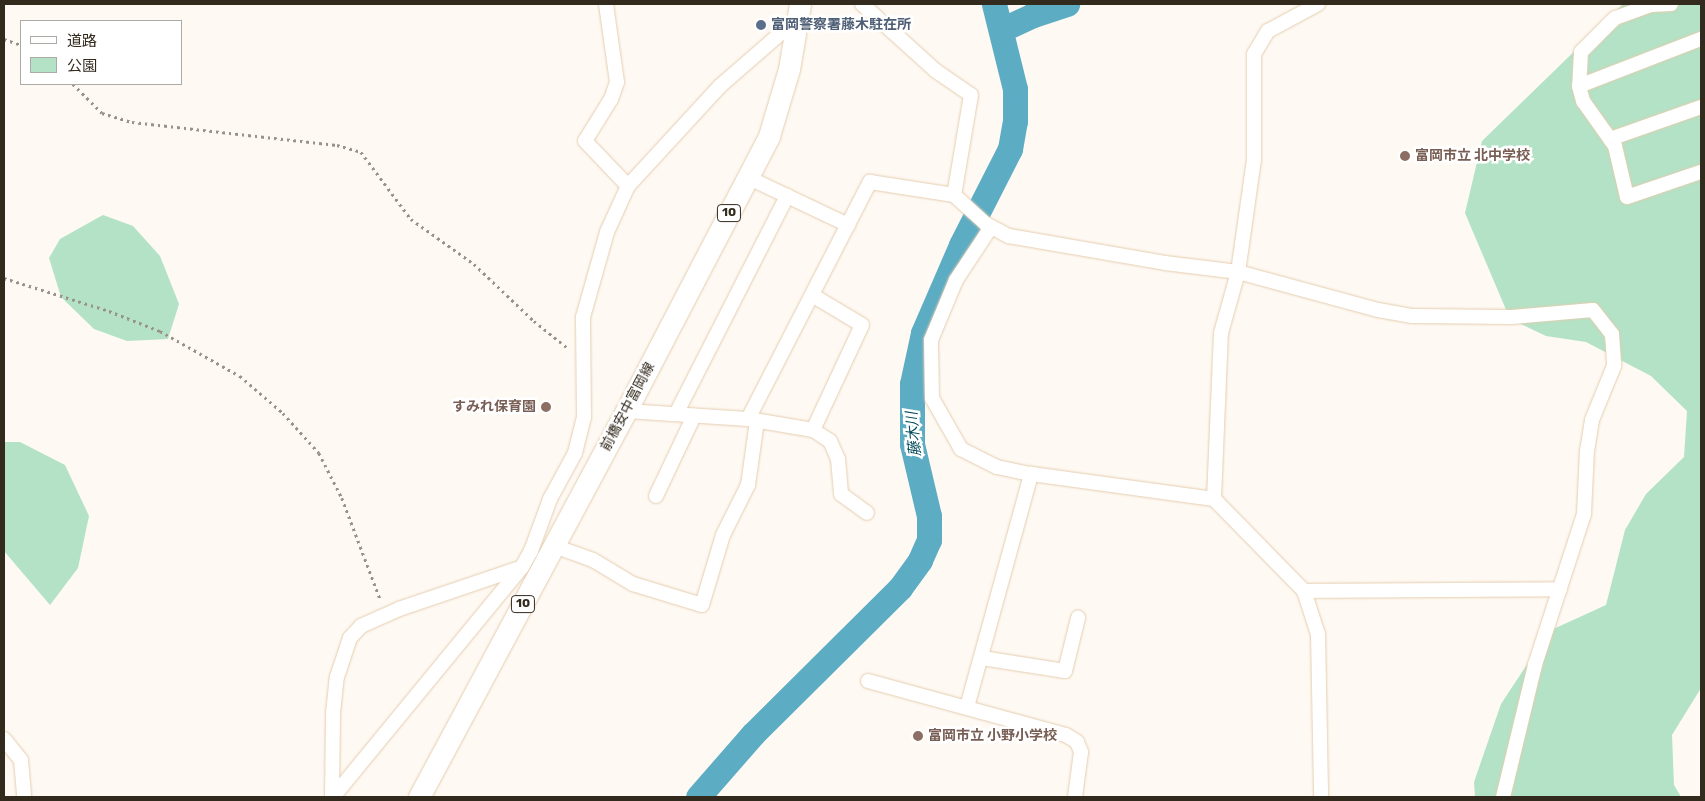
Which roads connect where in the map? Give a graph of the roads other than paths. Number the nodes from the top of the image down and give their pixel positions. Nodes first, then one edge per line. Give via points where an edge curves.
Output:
1 (606, 4) edge
2 (862, 4) edge
3 (1318, 4) edge
4 (1671, 4) edge
5 (1618, 9) edge
6 (798, 12) edge
7 (1701, 39) edge
8 (1579, 86) junction
9 (1701, 107) edge
10 (1610, 139) junction
11 (1701, 172) edge
12 (747, 177) junction
13 (628, 186) junction
14 (954, 195) junction
15 (787, 196) junction
16 (848, 225) junction
17 (988, 225) junction
18 (1238, 272) junction
19 (812, 295) junction
20 (626, 411) junction
21 (676, 414) junction
22 (694, 416) junction
23 (752, 420) junction
24 (814, 430) junction
25 (1031, 474) junction
26 (656, 496) dead end
27 (1214, 498) junction
28 (867, 512) dead end
29 (554, 546) junction
30 (530, 572) junction
31 (1560, 589) junction
32 (1304, 591) junction
33 (1078, 618) dead end
34 (982, 658) junction
35 (868, 681) dead end
36 (967, 707) junction
37 (4, 739) edge
38 (24, 797) edge
39 (333, 797) edge
40 (419, 797) edge
41 (1074, 797) edge
42 (1321, 797) edge
43 (1502, 797) edge

1 - 13 street via 617,82 611,99 585,141
2 - 14 street via 936,71 971,95
3 - 18 street via 1268,31 1254,54 1254,160
4 - 5 street
5 - 8 street via 1581,52
6 - 12 main road, 前橋安中富岡線 / 10 via 782,102
6 - 13 street via 720,86
7 - 8 street
8 - 10 street via 1583,101
9 - 10 street
10 - 11 street via 1615,146 1627,196
12 - 15 street
12 - 20 main road, 前橋安中富岡線 / 10
13 - 30 street via 608,232 582,317 584,417 575,453 550,500
14 - 16 street via 870,182
14 - 17 street
15 - 16 street
15 - 21 street
16 - 19 street
17 - 18 street via 1008,236 1166,264
17 - 25 street via 956,280 931,340 932,398 961,449 997,467
18 - 27 street via 1221,333
18 - 31 street via 1336,301 1412,316 1512,317 1593,310 1601,317 1612,334 1614,366 1592,420 1584,514
19 - 23 street
19 - 24 street via 862,325
20 - 21 street
20 - 29 main road, 前橋安中富岡線 / 10
21 - 22 street
22 - 23 street
22 - 26 street
23 - 24 street
23 - 29 street via 748,485 723,535 702,605 633,584 593,560
24 - 28 street via 830,441 838,459 841,494
25 - 27 street
25 - 34 street
27 - 32 street
29 - 30 main road, 前橋安中富岡線 / 10
30 - 39 street
30 - 39 street via 386,615 361,626 350,638 337,677
30 - 40 main road, 前橋安中富岡線 / 10
31 - 32 street
31 - 43 street via 1535,665
32 - 42 street via 1318,634
33 - 34 street via 1065,671
34 - 36 street
35 - 36 street
36 - 41 street via 1073,738 1081,752
37 - 38 street via 21,760

